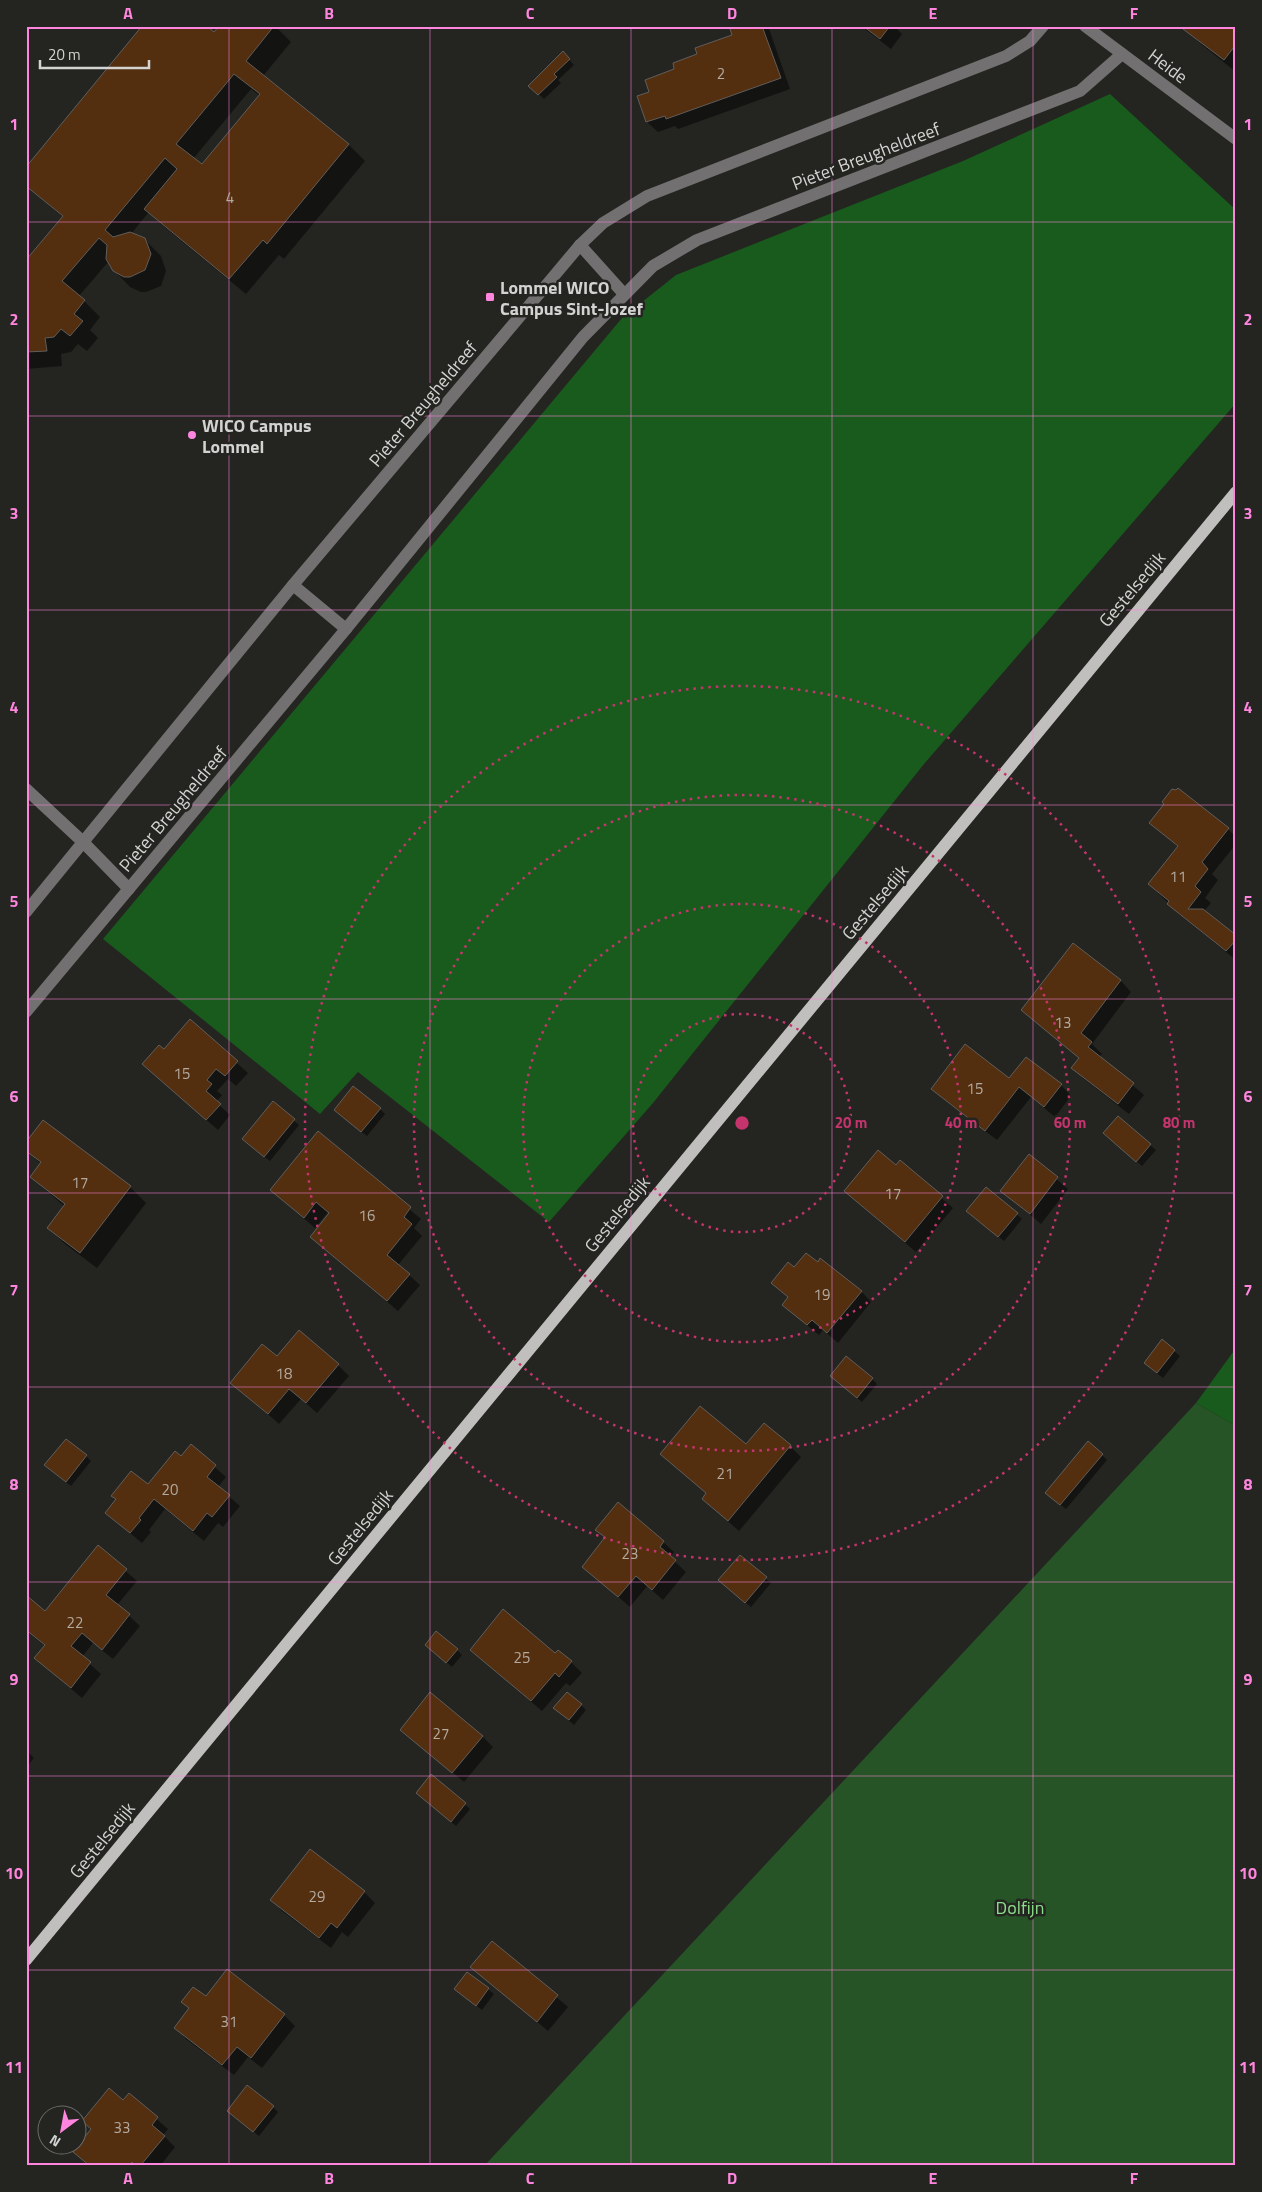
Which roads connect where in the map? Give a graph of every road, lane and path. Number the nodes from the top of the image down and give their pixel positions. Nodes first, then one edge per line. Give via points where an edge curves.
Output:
1 (1043, 26) edge
2 (1085, 26) edge
3 (1122, 54) junction
4 (1234, 139) edge
5 (580, 245) junction
6 (624, 294) junction
7 (1236, 492) edge
8 (294, 585) junction
9 (346, 629) junction
10 (26, 789) edge
11 (83, 842) junction
12 (129, 889) junction
13 (26, 912) edge
14 (26, 1012) edge
15 (26, 1960) edge

1 - 5 street, Pieter Breugheldreef via 1030,41 1006,56 647,196 603,223
2 - 3 street, Heide
3 - 4 street, Heide
3 - 6 street, Pieter Breugheldreef via 1080,91 697,240 653,266
5 - 6 street
5 - 8 street, Pieter Breugheldreef
6 - 9 street, Pieter Breugheldreef via 583,337
7 - 15 main road, Gestelsedijk
8 - 9 street
8 - 11 street, Pieter Breugheldreef
9 - 12 street, Pieter Breugheldreef
10 - 11 street
11 - 12 street
11 - 13 street, Pieter Breugheldreef
12 - 14 street, Pieter Breugheldreef

